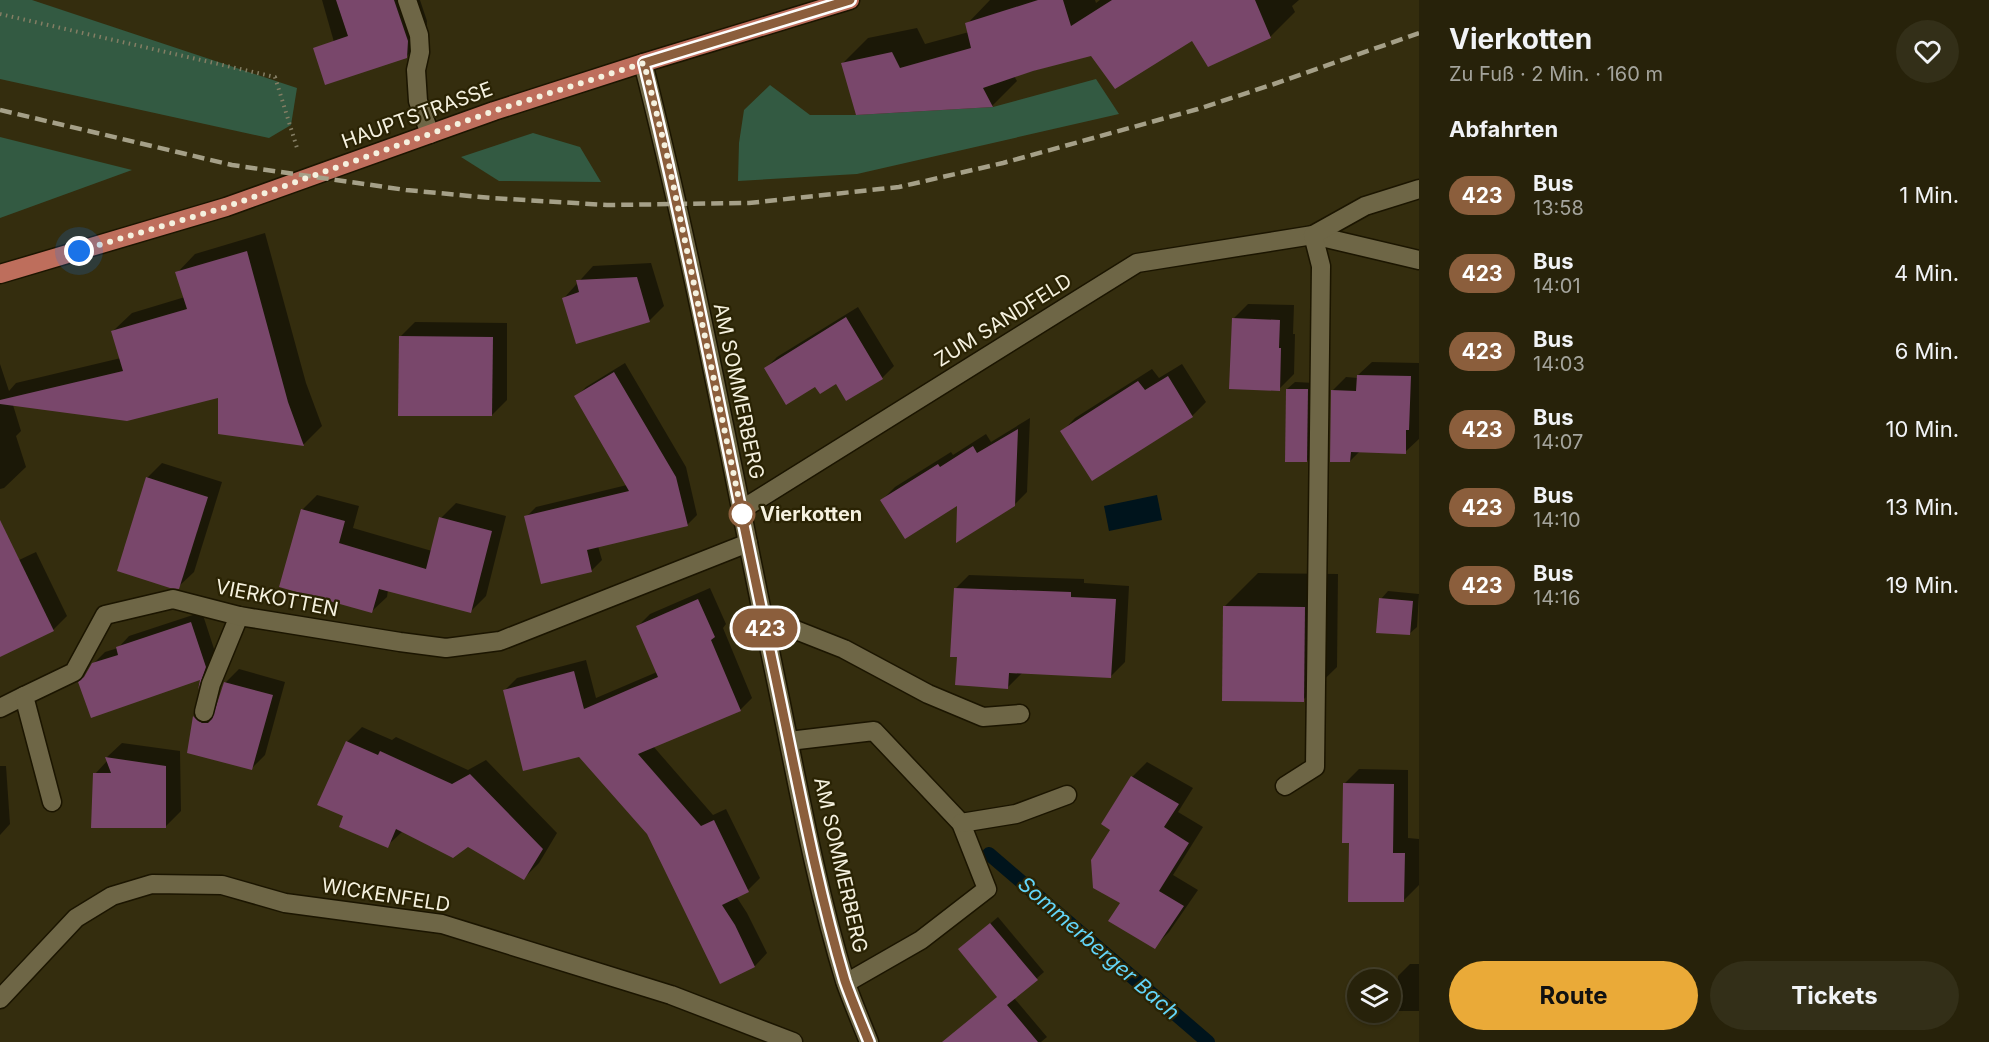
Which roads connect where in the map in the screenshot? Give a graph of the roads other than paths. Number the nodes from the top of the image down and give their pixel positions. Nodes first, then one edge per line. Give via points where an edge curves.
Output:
1 (407, 0) edge
2 (850, 0) edge
3 (644, 63) junction
4 (430, 134) junction
5 (1419, 189) edge
6 (1313, 235) junction
7 (1419, 260) edge
8 (0, 274) edge
9 (741, 510) junction
10 (748, 543) junction
11 (239, 616) junction
12 (763, 617) junction
13 (24, 696) junction
14 (0, 708) edge
15 (204, 712) dead end
16 (1020, 714) dead end
17 (789, 741) junction
18 (1285, 786) dead end
19 (1066, 795) dead end
20 (52, 802) dead end
21 (961, 823) junction
22 (846, 983) junction
23 (0, 999) edge
24 (793, 1042) edge
25 (869, 1042) edge

1 - 4 street via 419,35 418,101
2 - 3 main road, HAUPTSTRASSE
3 - 4 main road, HAUPTSTRASSE
3 - 9 street, AM SOMMERBERG
4 - 8 main road, HAUPTSTRASSE via 226,207
5 - 6 street via 1365,206
6 - 7 street, ZUM SANDFELD
6 - 9 street, ZUM SANDFELD via 1137,262
6 - 18 street via 1321,266 1315,767
9 - 10 street, AM SOMMERBERG
10 - 11 street, VIERKOTTEN via 500,641 446,648
10 - 12 street, AM SOMMERBERG
11 - 13 street, VIERKOTTEN via 173,598 105,615 74,672
11 - 15 street via 211,684
12 - 16 street via 844,649 928,694 983,717
12 - 17 street, AM SOMMERBERG
13 - 14 street
13 - 20 street
17 - 21 street via 874,731
17 - 22 street, AM SOMMERBERG via 828,920
19 - 21 street via 1016,814
21 - 22 street via 987,889 921,940
22 - 25 street, AM SOMMERBERG
23 - 24 street, WICKENFELD via 76,918 112,896 152,884 222,885 285,903 442,924 671,995

